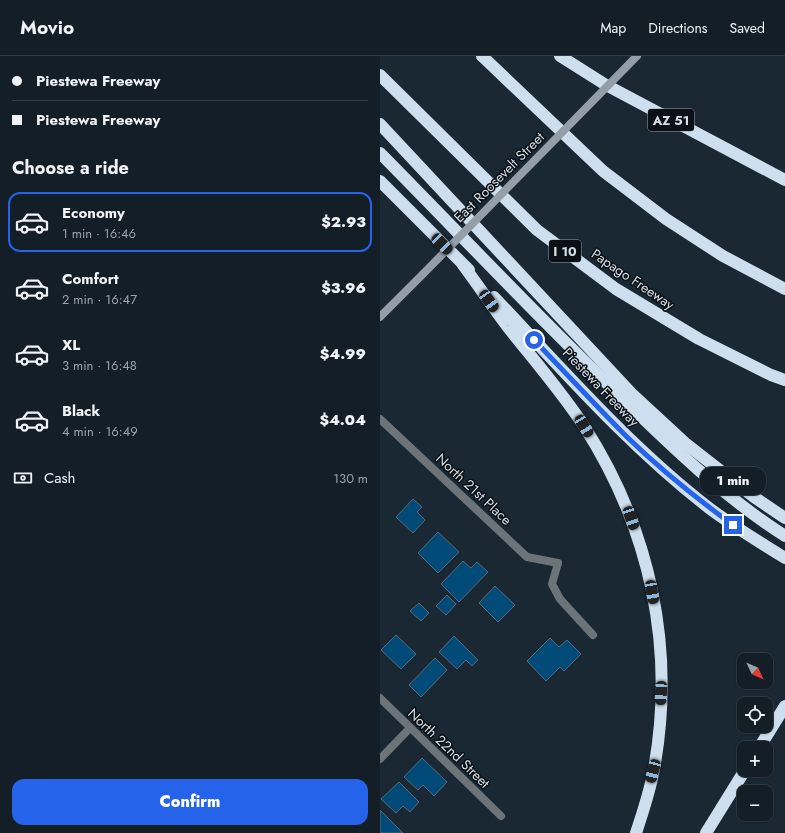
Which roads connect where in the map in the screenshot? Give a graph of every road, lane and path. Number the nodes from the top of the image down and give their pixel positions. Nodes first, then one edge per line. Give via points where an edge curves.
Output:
1 (482, 56) edge
2 (560, 56) edge
3 (637, 56) edge
4 (380, 75) edge
5 (380, 124) edge
6 (380, 153) edge
7 (785, 180) edge
8 (380, 181) edge
9 (463, 265) junction
10 (785, 289) edge
11 (380, 317) edge
12 (785, 380) edge
13 (380, 419) edge
14 (785, 518) edge
15 (785, 536) edge
16 (785, 558) edge
17 (593, 635) dead end
18 (380, 698) edge
19 (785, 706) edge
20 (410, 728) junction
21 (763, 741) edge
22 (380, 758) edge
23 (742, 777) edge
24 (501, 816) dead end
25 (636, 833) edge
26 (706, 833) edge

1 - 10 highway via 603,171 672,223 723,256
2 - 7 highway, AZ 51 via 606,85
3 - 11 street, East Roosevelt Street, bridge
4 - 12 highway, Papago Freeway / I 10 via 537,230 616,289 699,339 771,376
5 - 14 highway via 634,395 685,443
6 - 15 highway via 592,369 688,462 768,526
8 - 9 highway, Piestewa Freeway
9 - 16 highway, Piestewa Freeway via 628,438 709,508
9 - 25 highway via 506,326 584,426 619,489 642,549 656,614 661,693 658,744
13 - 17 street, North 21st Place via 527,556 558,563 552,584 560,599
18 - 20 street, North 22nd Street
19 - 21 highway
20 - 22 street
20 - 24 street, North 22nd Street
23 - 26 highway

